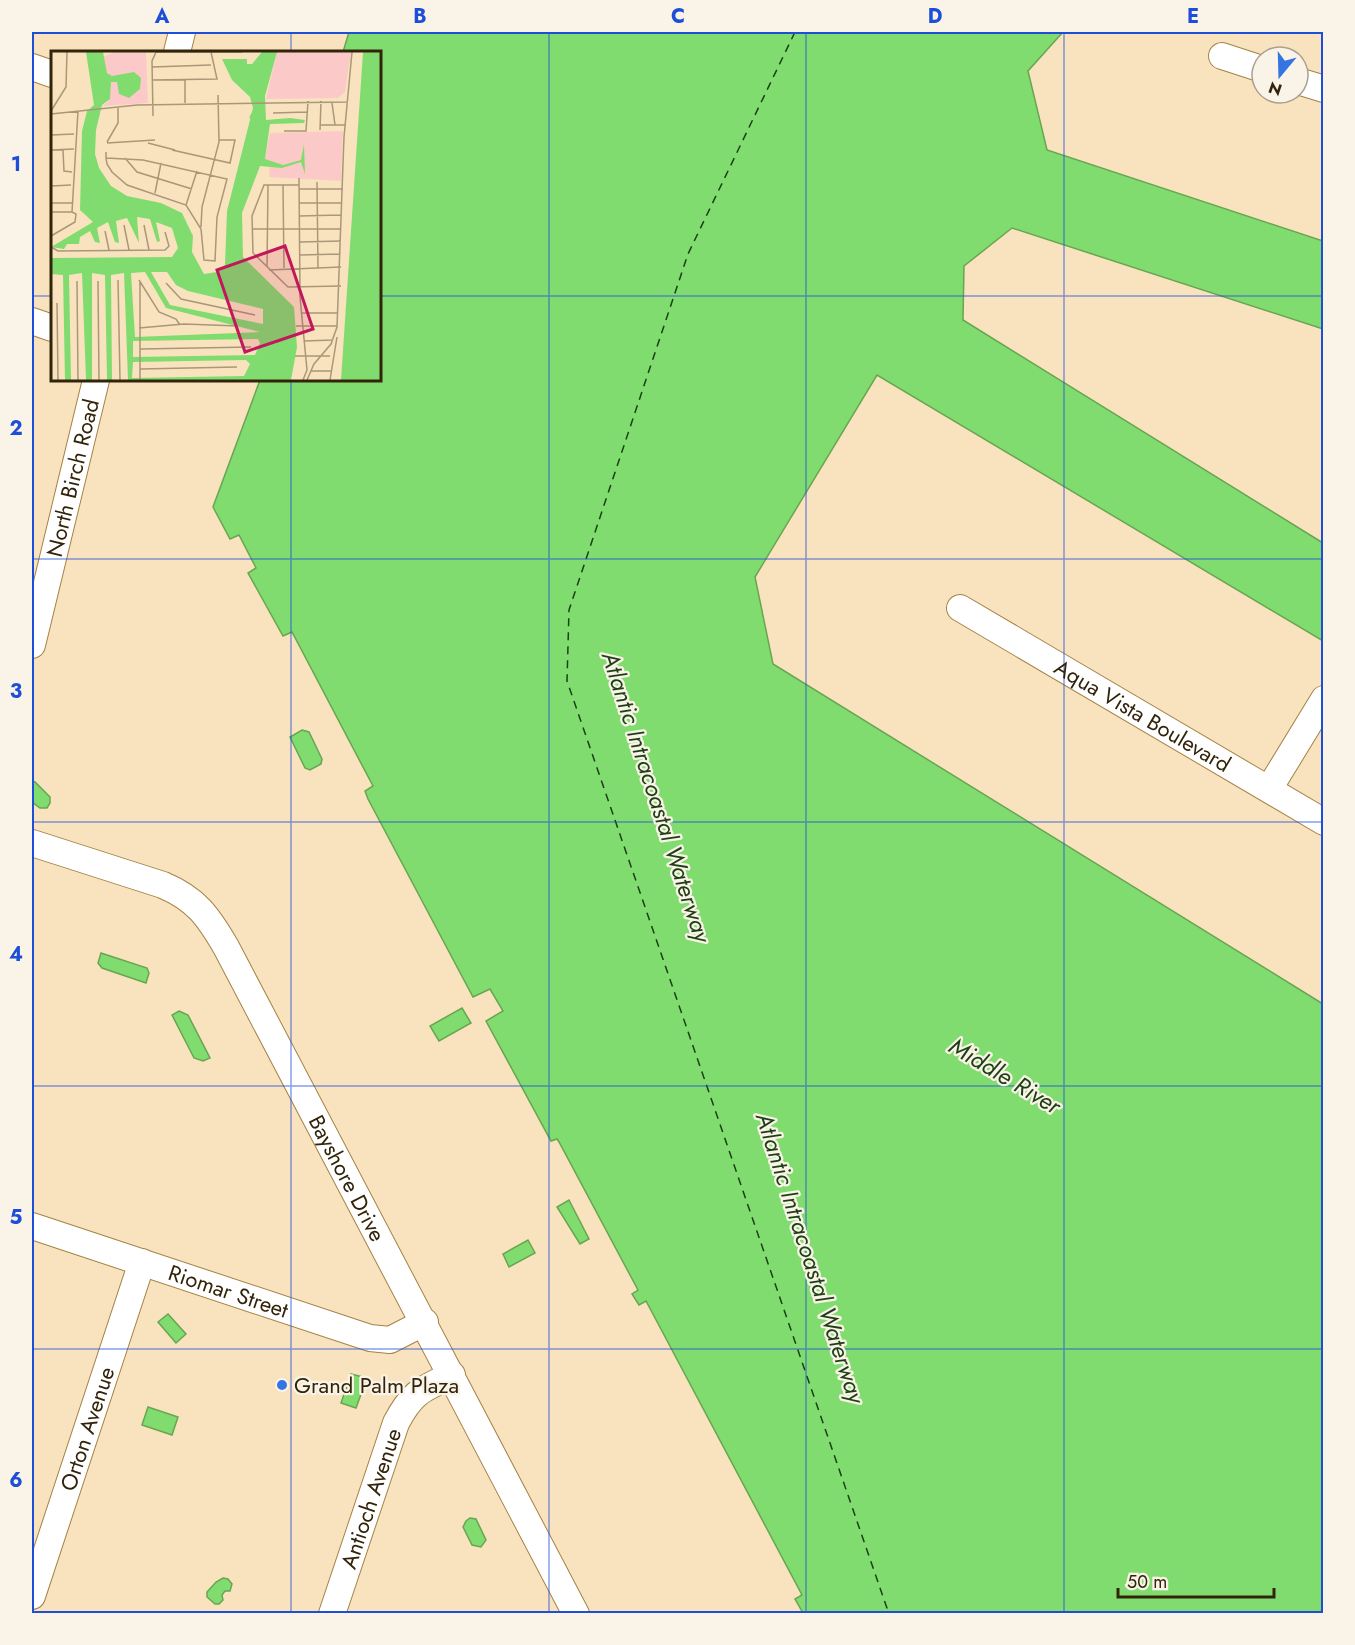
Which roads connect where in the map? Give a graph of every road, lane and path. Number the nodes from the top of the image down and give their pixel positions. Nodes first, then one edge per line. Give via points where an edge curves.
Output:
1 (182, 32) edge
2 (177, 51) edge
3 (1222, 56) dead end
4 (1250, 65) edge
5 (32, 67) edge
6 (51, 74) edge
7 (32, 321) edge
8 (51, 328) edge
9 (96, 381) edge
10 (960, 608) dead end
11 (32, 645) edge
12 (1323, 699) edge
13 (1269, 789) junction
14 (1323, 822) edge
15 (32, 843) edge
16 (32, 1226) edge
17 (142, 1262) junction
18 (425, 1322) junction
19 (452, 1375) junction
20 (32, 1596) edge
21 (332, 1614) edge
22 (576, 1614) edge

1 - 2 street
3 - 4 street
5 - 6 street
7 - 8 street
9 - 11 street, North Birch Road
10 - 13 street, Aqua Vista Boulevard
12 - 13 street
13 - 14 street, Aqua Vista Boulevard
15 - 18 street, Bayshore Drive via 163,885 187,897 205,913
16 - 17 street, Riomar Street
17 - 18 street, Riomar Street via 370,1338 390,1340
17 - 20 street, Orton Avenue
18 - 19 street, Bayshore Drive
19 - 21 street, Antioch Avenue via 421,1389 396,1423
19 - 22 street, Bayshore Drive

